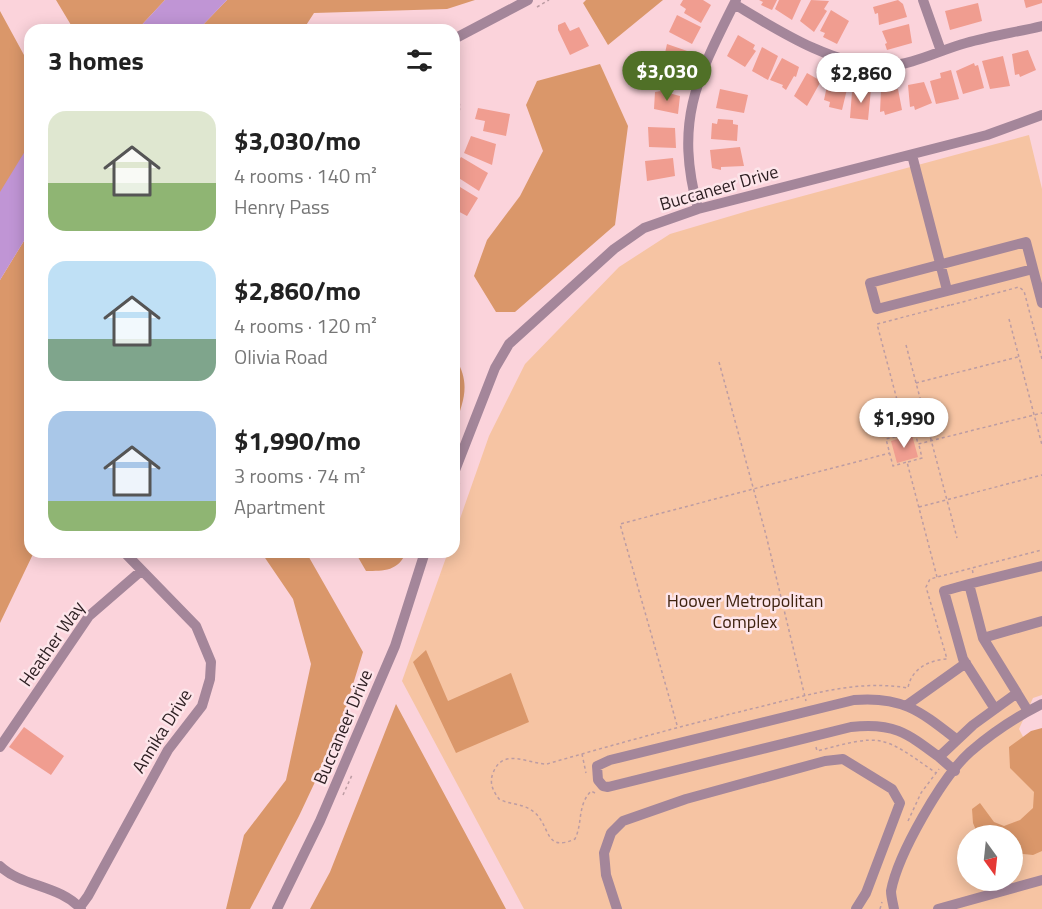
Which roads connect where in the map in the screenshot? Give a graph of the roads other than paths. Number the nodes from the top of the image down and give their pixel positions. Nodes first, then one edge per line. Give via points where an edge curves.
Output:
1 (528, 0) edge
2 (923, 0) edge
3 (735, 2) edge
4 (1042, 26) edge
5 (460, 36) edge
6 (941, 51) junction
7 (1042, 115) edge
8 (912, 155) junction
9 (698, 208) junction
10 (940, 265) junction
11 (1033, 269) junction
12 (946, 290) junction
13 (1042, 303) edge
14 (460, 471) edge
15 (129, 558) edge
16 (423, 558) edge
17 (1042, 566) edge
18 (141, 571) junction
19 (972, 583) junction
20 (1042, 621) edge
21 (983, 638) junction
22 (966, 663) junction
23 (1017, 693) junction
24 (1042, 704) edge
25 (907, 705) junction
26 (995, 709) junction
27 (1028, 711) junction
28 (956, 739) junction
29 (0, 747) edge
30 (942, 760) junction
31 (955, 771) junction
32 (0, 866) edge
33 (1042, 880) edge
34 (80, 908) edge
35 (277, 909) edge
36 (617, 909) edge
37 (856, 909) edge
38 (894, 909) edge
39 (938, 909) edge

1 - 5 street
2 - 6 street
3 - 6 street via 797,40 861,64 887,66
3 - 9 street via 706,57 689,115 690,167
4 - 6 street
7 - 8 street, Buccaneer Drive
8 - 9 street, Buccaneer Drive
8 - 10 street
9 - 14 street, Buccaneer Drive via 644,228 614,249 509,344 495,368
10 - 11 street via 1026,242
10 - 12 street
10 - 12 street via 870,283 872,292 877,309
11 - 12 street
11 - 13 street
15 - 18 street, Annika Drive
16 - 35 street, Buccaneer Drive via 395,646 320,821
17 - 19 street
18 - 29 street, Heather Way via 89,616
18 - 34 street, Annika Drive via 196,626 211,662 210,679 202,706 168,750
19 - 21 street
19 - 22 street via 944,591
20 - 21 street
21 - 23 street
22 - 25 street
22 - 26 street
23 - 26 street
23 - 27 street
24 - 27 street
25 - 28 street
25 - 30 street via 875,698 854,700 610,760 597,766 596,772 608,788 851,727 885,726 902,732
26 - 28 street
27 - 31 street via 968,754
28 - 30 street
30 - 31 street
31 - 38 street via 932,800 908,845 891,892
32 - 34 street via 70,899
33 - 39 street
36 - 37 street via 606,875 604,853 611,833 623,820 686,798 825,760 843,759 892,789 900,803

